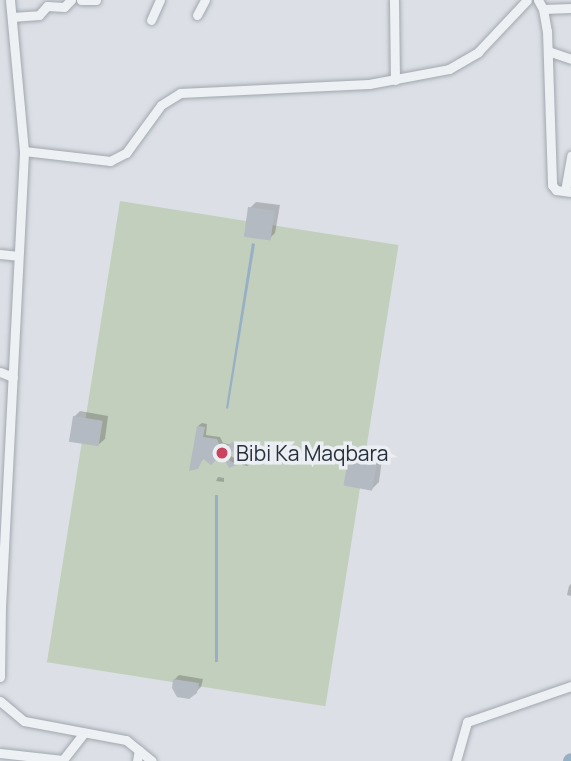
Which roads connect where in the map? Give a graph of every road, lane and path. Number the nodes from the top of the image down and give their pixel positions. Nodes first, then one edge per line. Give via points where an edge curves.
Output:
1 (10, 0) edge
2 (71, 0) edge
3 (81, 0) edge
4 (96, 0) edge
5 (160, 0) edge
6 (205, 0) edge
7 (394, 0) edge
8 (527, 0) edge
9 (541, 4) edge
10 (571, 8) edge
11 (197, 15) dead end
12 (12, 18) junction
13 (151, 20) dead end
14 (548, 51) junction
15 (571, 59) edge
16 (395, 80) junction
17 (24, 150) junction
18 (571, 156) edge
19 (568, 192) edge
20 (0, 254) edge
21 (18, 256) junction
22 (0, 372) edge
23 (13, 377) junction
24 (0, 607) edge
25 (0, 625) edge
26 (0, 677) edge
27 (571, 686) edge
28 (0, 701) edge
29 (84, 733) junction
30 (139, 750) junction
31 (0, 753) edge
32 (62, 760) edge
33 (137, 761) edge
34 (152, 761) edge
35 (456, 761) edge

1 - 12 street
2 - 12 street via 64,7 47,6 39,15
3 - 4 street
5 - 13 street
6 - 11 street
7 - 16 street
8 - 16 street via 478,52 449,69
9 - 10 street
9 - 14 street
12 - 17 street
14 - 15 street
14 - 19 street via 551,182 554,188
16 - 17 street via 180,93 161,105 126,153 110,161
17 - 21 street
18 - 19 street
20 - 21 street
21 - 23 street
22 - 23 street
23 - 24 street
24 - 25 street
25 - 26 street
27 - 35 street via 467,722
28 - 29 street via 24,721
29 - 30 street via 126,740
29 - 32 street
30 - 33 street
30 - 34 street
31 - 32 street

